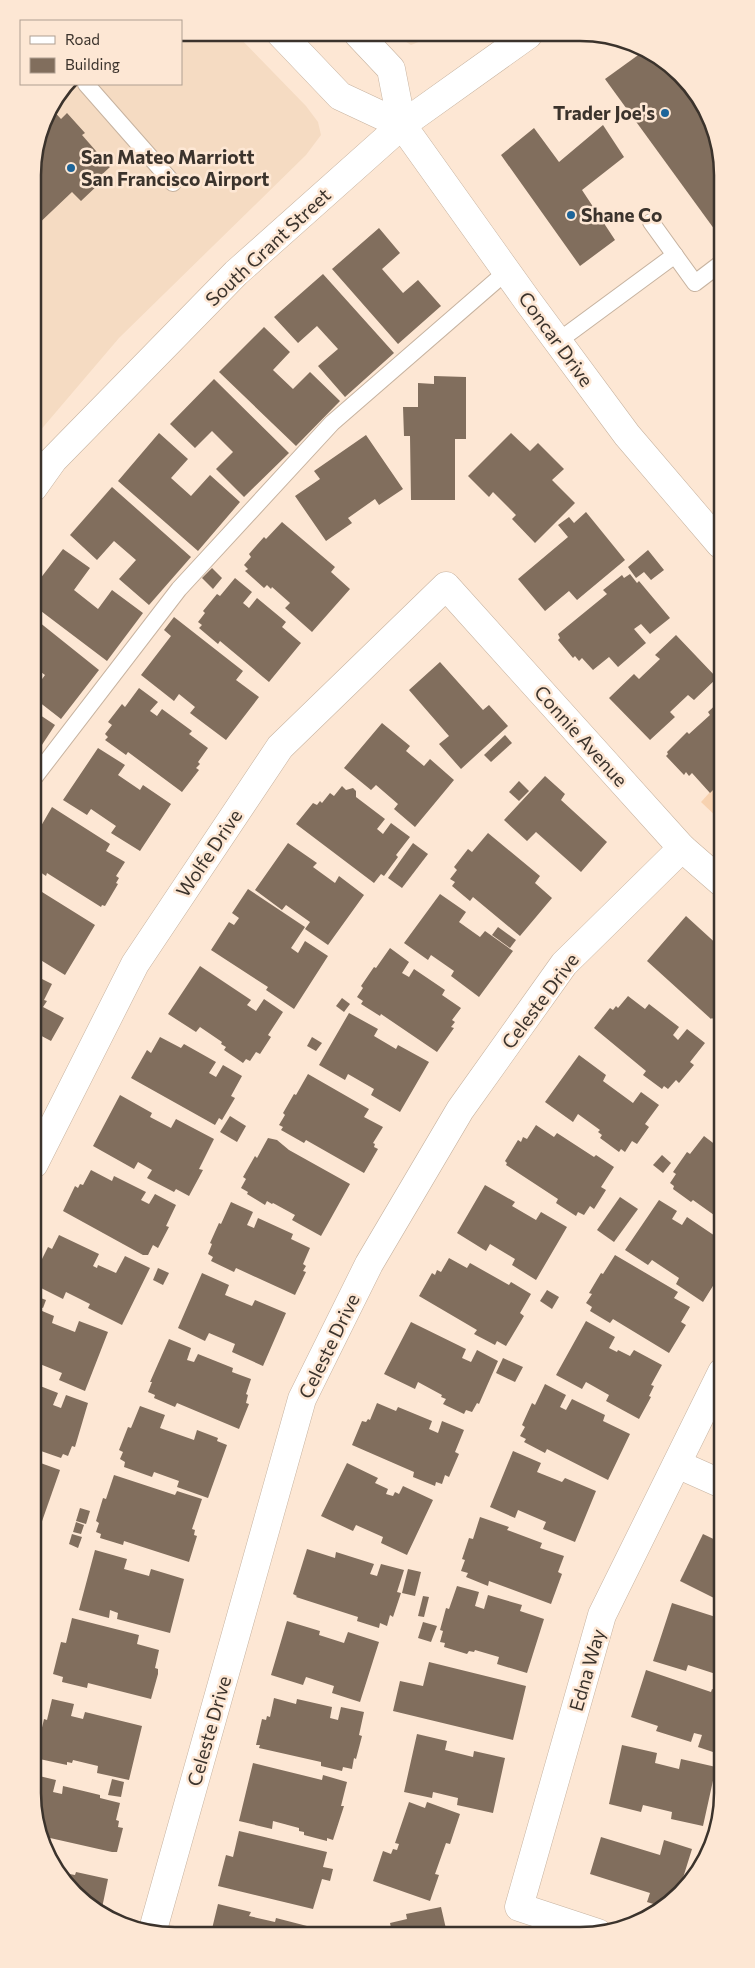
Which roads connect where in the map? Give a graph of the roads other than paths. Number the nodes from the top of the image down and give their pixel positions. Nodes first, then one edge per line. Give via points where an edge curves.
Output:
1 (519, 41) edge
2 (288, 42) edge
3 (365, 42) edge
4 (87, 85) edge
5 (402, 125) junction
6 (173, 183) dead end
7 (650, 222) dead end
8 (675, 255) junction
9 (714, 268) edge
10 (506, 272) junction
11 (557, 342) junction
12 (42, 476) edge
13 (714, 537) edge
14 (446, 586) joint
15 (42, 768) edge
16 (682, 848) junction
17 (714, 876) edge
18 (41, 1149) edge
19 (713, 1389) edge
20 (676, 1464) junction
21 (713, 1480) edge
22 (154, 1925) edge
23 (580, 1927) edge

1 - 5 street, South Grant Street
2 - 5 street, Concar Drive via 340,96
3 - 5 street, Concar Drive via 391,69
4 - 6 lane
5 - 10 street, Concar Drive
5 - 12 street, South Grant Street via 236,273 53,460
7 - 8 lane
8 - 9 lane via 695,282
8 - 11 lane
10 - 11 street, Concar Drive
10 - 15 lane via 332,423 179,589
11 - 13 street, Concar Drive via 627,435
14 - 16 street, Connie Avenue
14 - 18 street, Wolfe Drive via 280,747 135,964
16 - 17 street, Connie Avenue
16 - 22 street, Celeste Drive via 564,964 460,1110 369,1264 302,1399
19 - 20 street, Edna Way
20 - 21 street
20 - 23 street, Edna Way via 602,1615 519,1907

